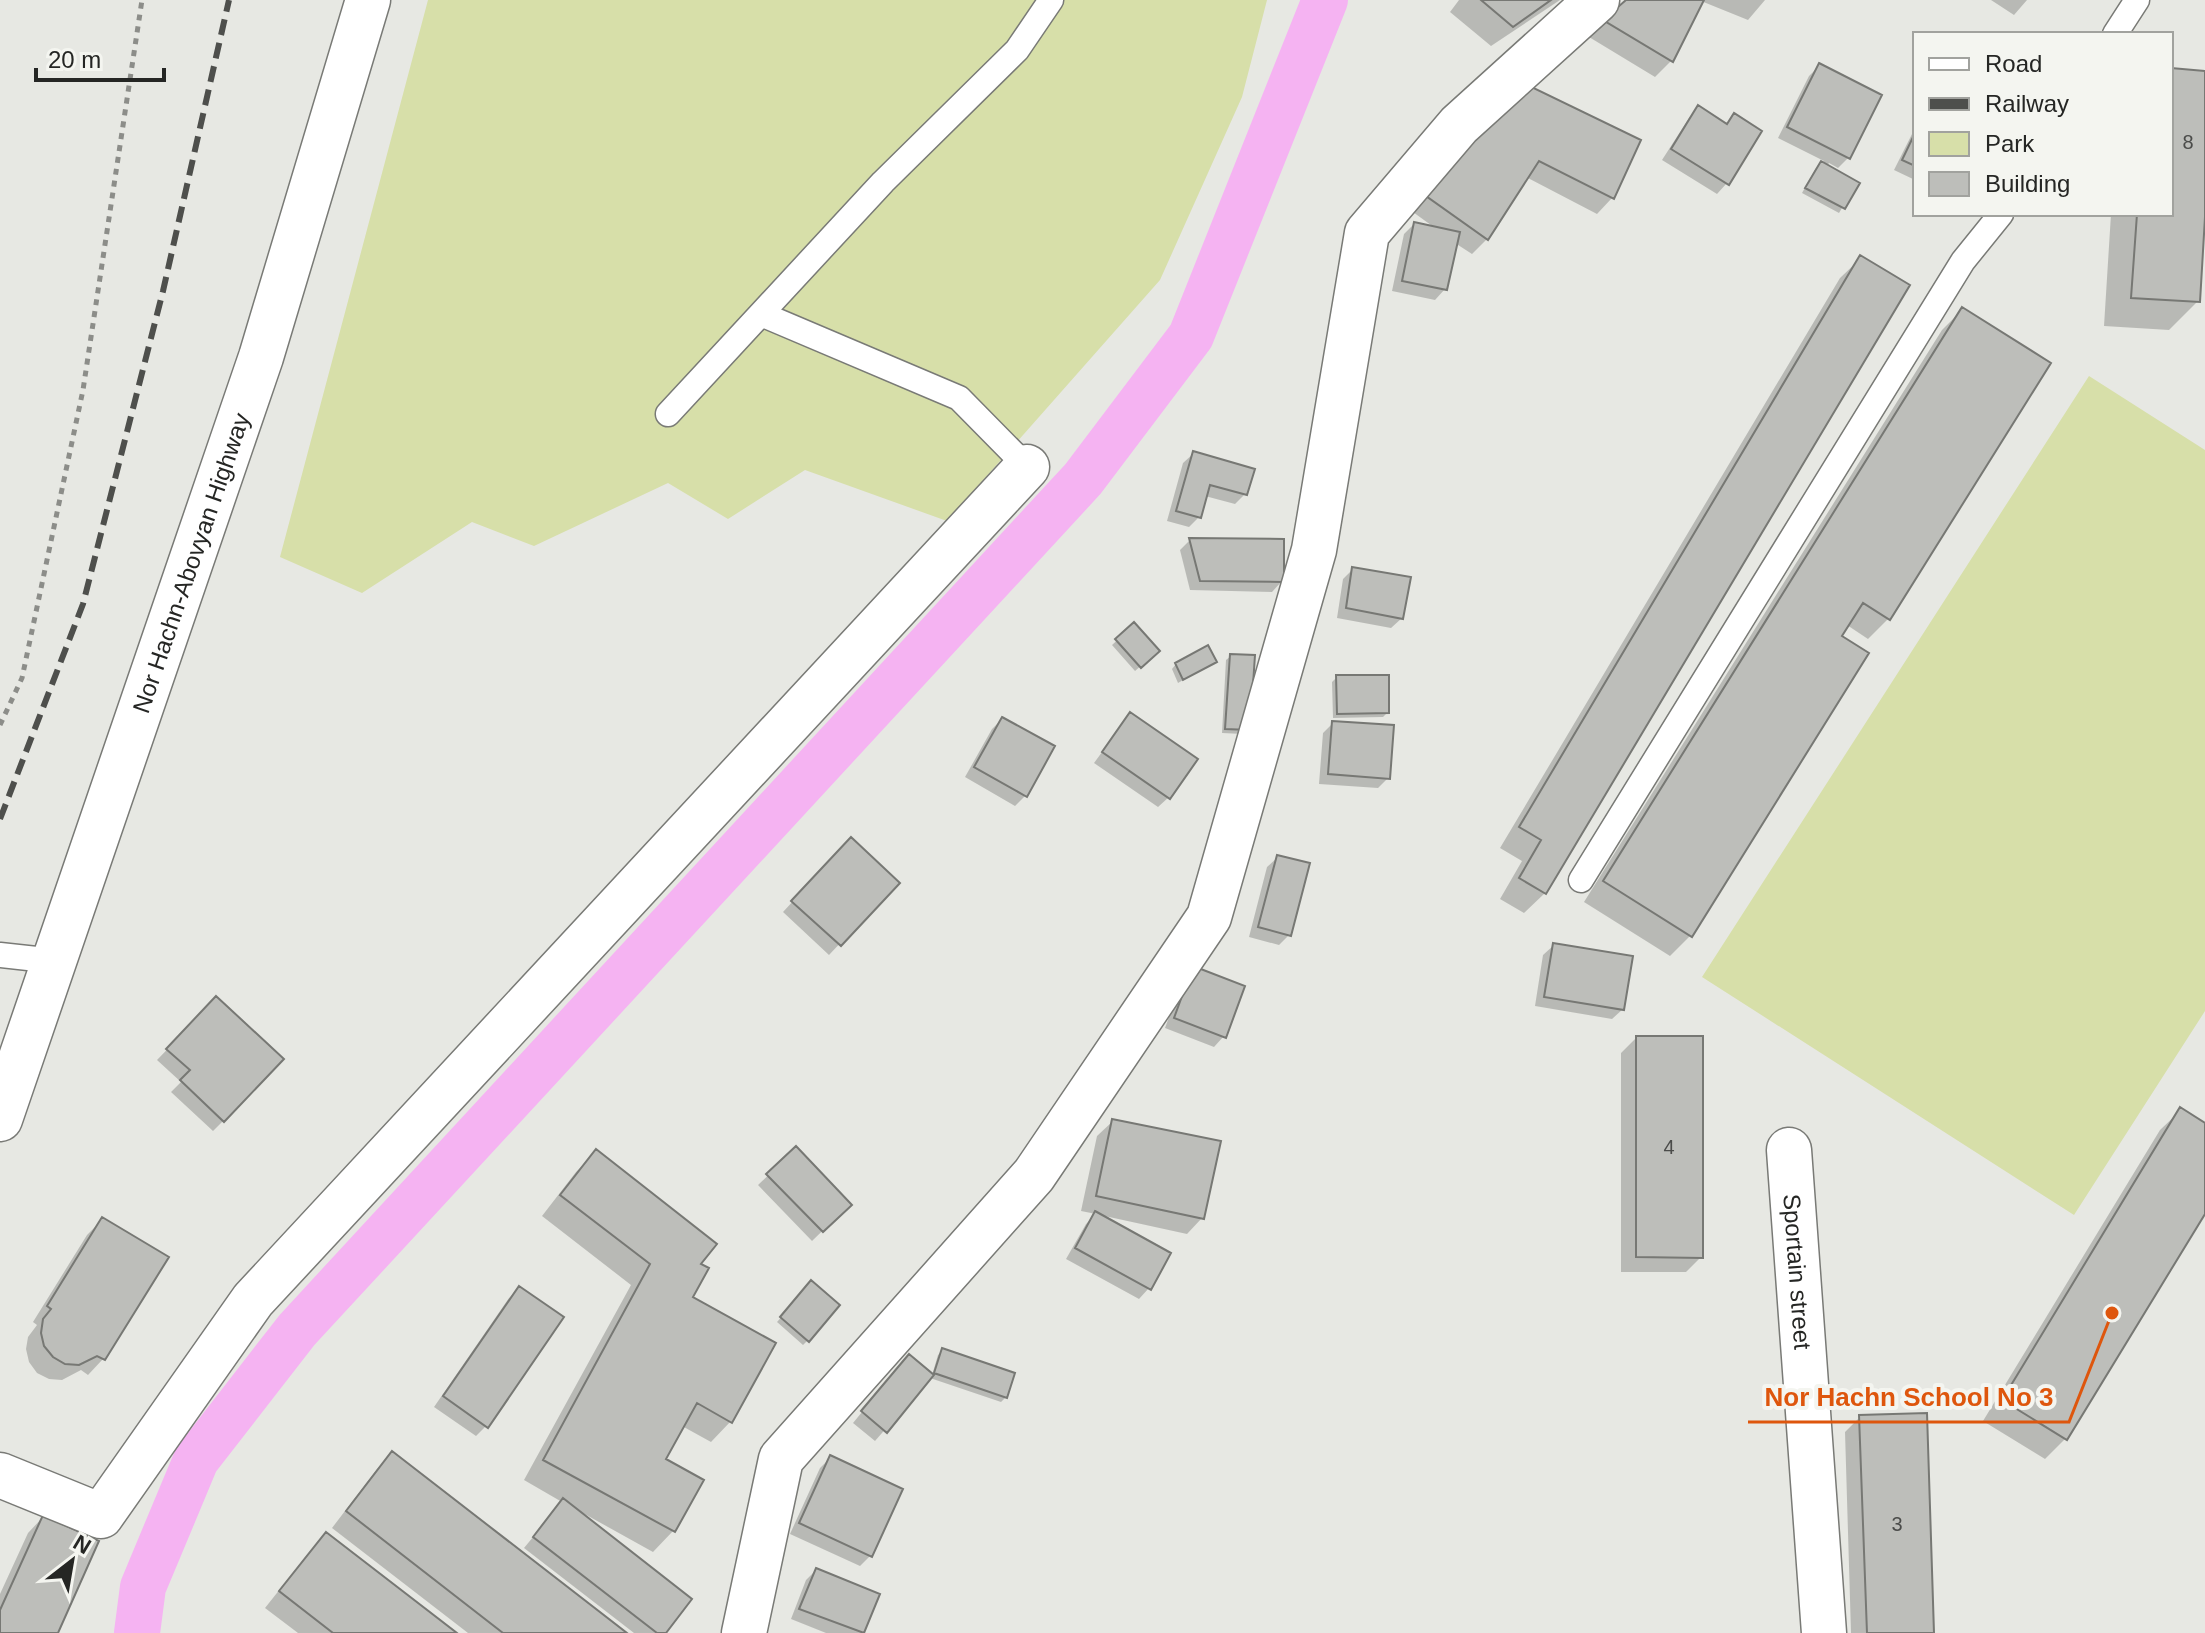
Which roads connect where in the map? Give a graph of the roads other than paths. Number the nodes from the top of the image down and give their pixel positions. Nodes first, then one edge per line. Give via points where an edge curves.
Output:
1 (368, 0) edge
2 (1051, 0) edge
3 (1597, 0) edge
4 (2137, 0) edge
5 (2116, 32) edge
6 (1999, 216) edge
7 (761, 314) junction
8 (668, 414) dead end
9 (1027, 467) joint
10 (1581, 880) dead end
11 (0, 955) edge
12 (55, 961) junction
13 (0, 1119) edge
14 (1789, 1150) dead end
15 (0, 1475) edge
16 (744, 1633) edge
17 (1824, 1633) edge

1 - 12 street, Nor Hachn-Abovyan Highway via 261,357
2 - 7 lane via 1017,50 883,182
3 - 16 street via 1459,125 1367,233 1314,550 1209,917 1034,1175 781,1459
4 - 5 lane
6 - 10 lane via 1963,261
7 - 8 lane
7 - 9 lane via 959,398
9 - 15 street via 253,1300 101,1516
11 - 12 lane
12 - 13 street, Nor Hachn-Abovyan Highway
14 - 17 street, Sportain street

